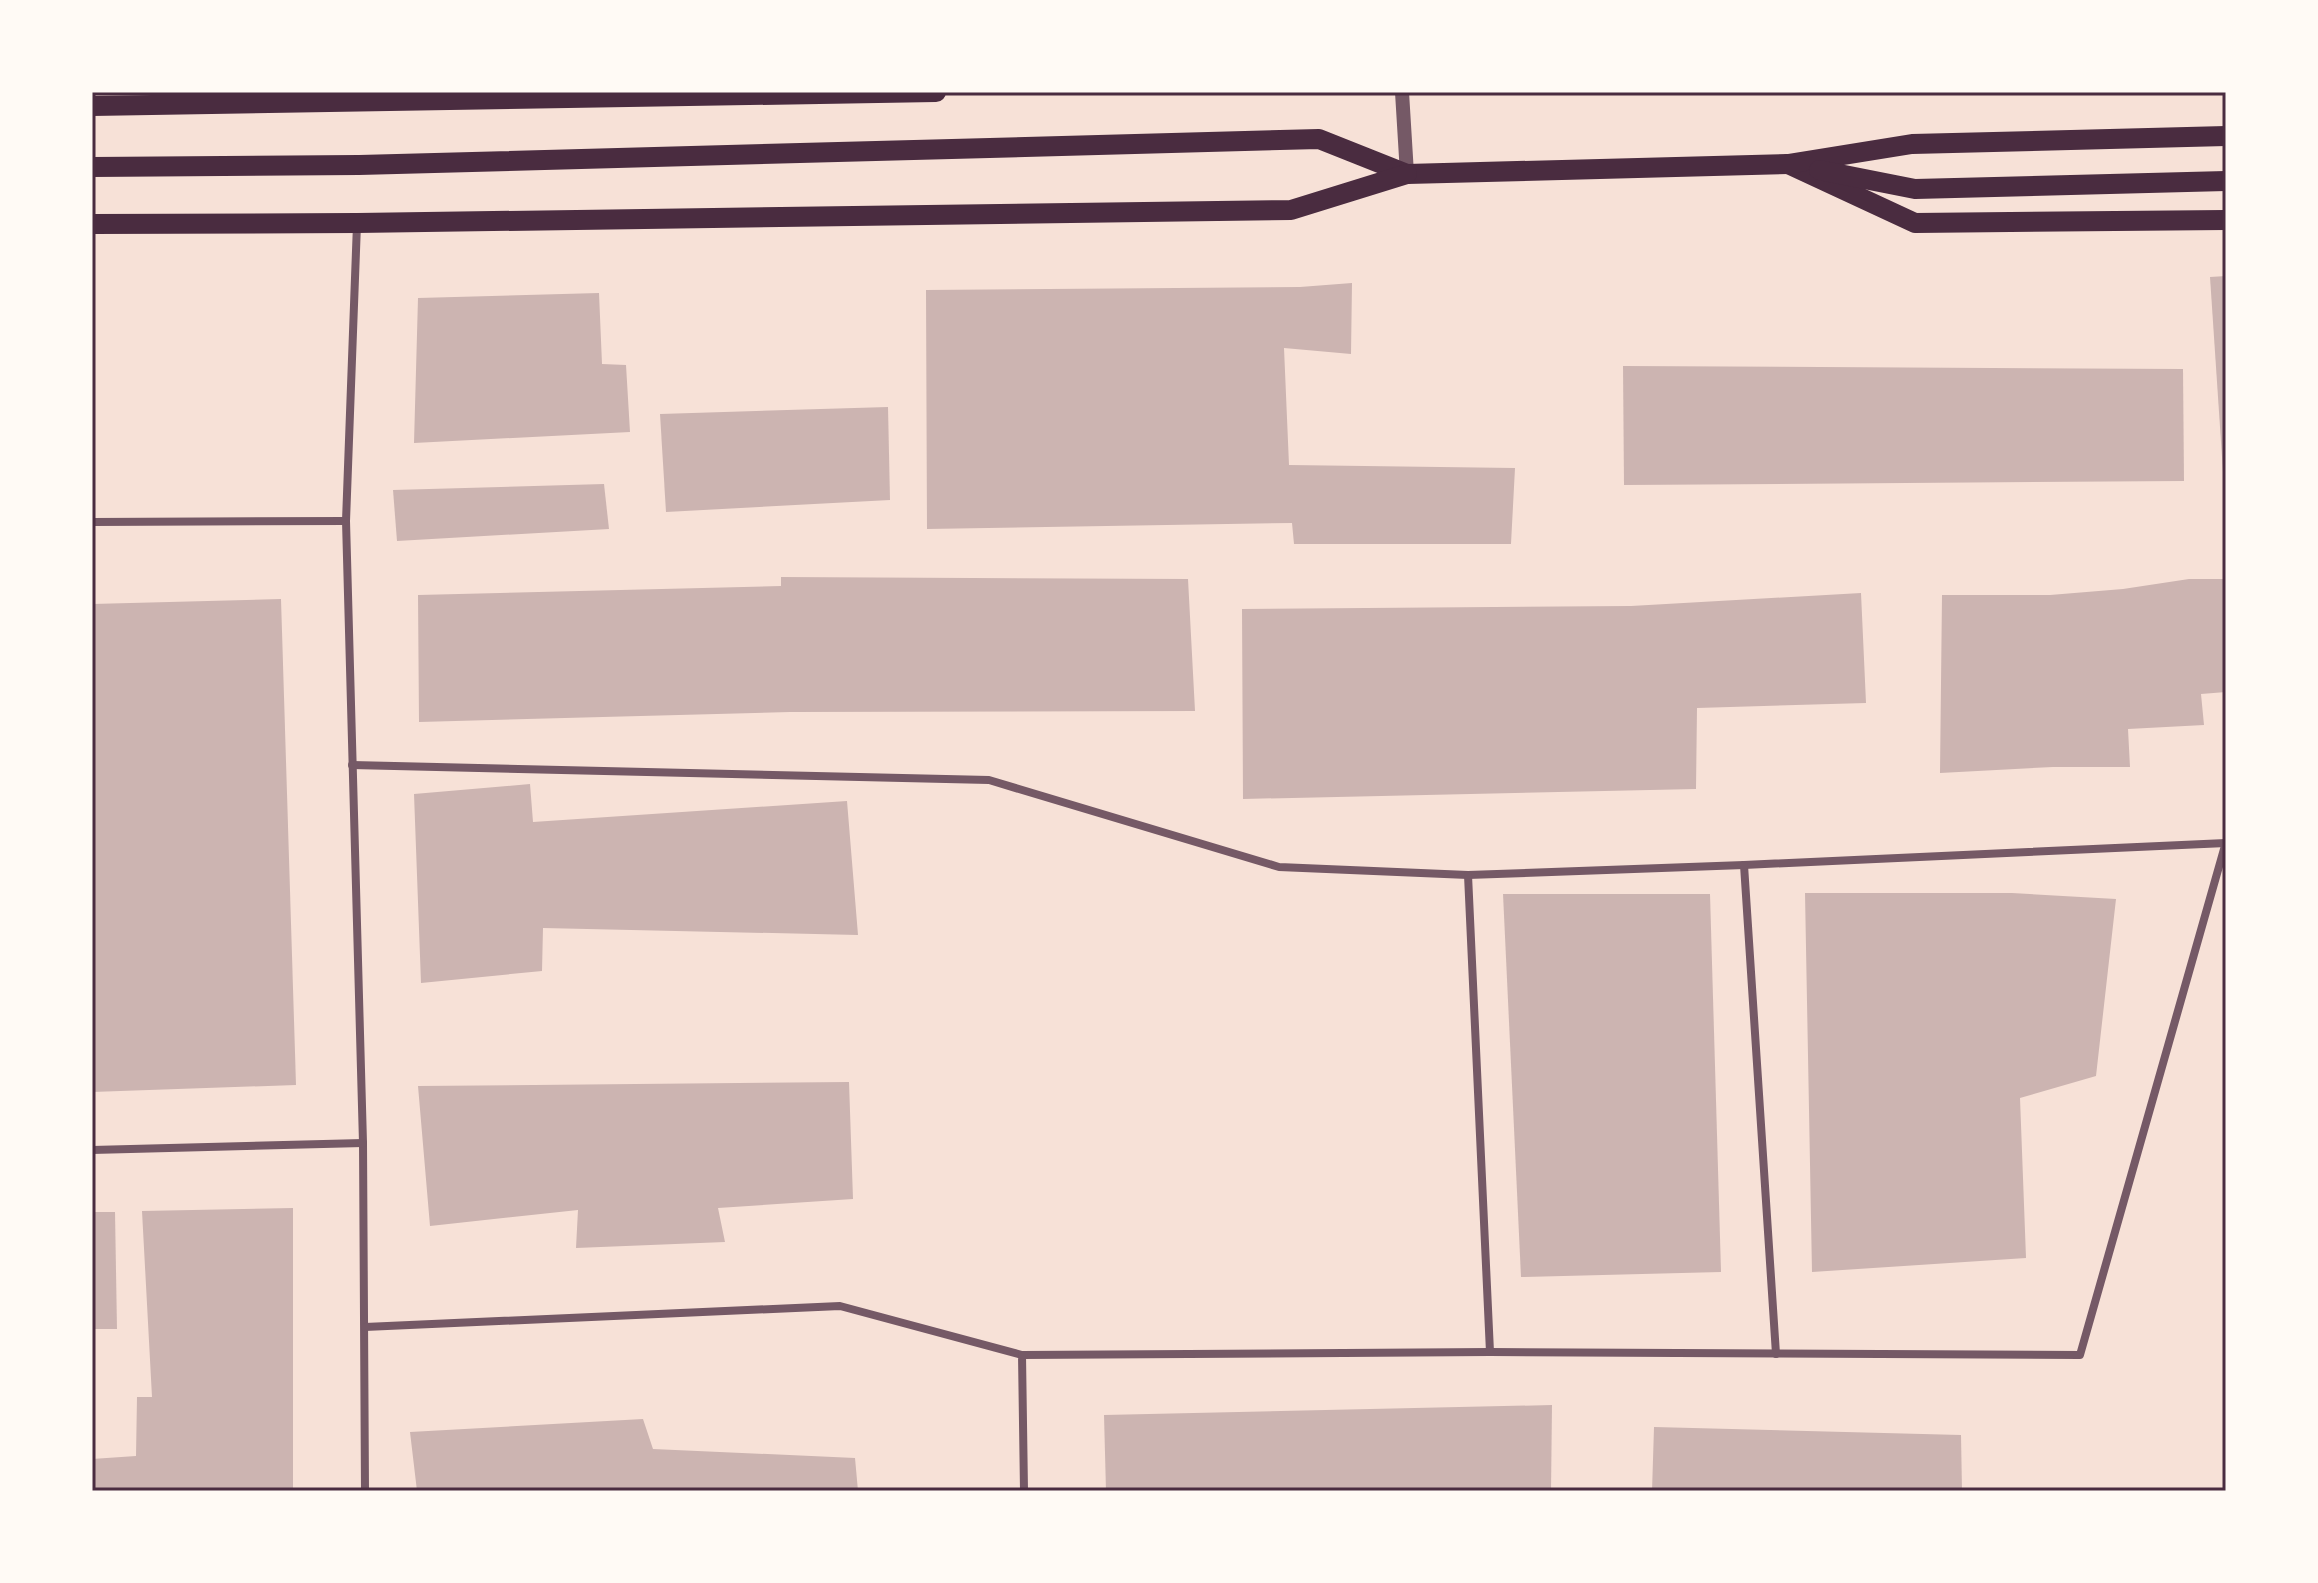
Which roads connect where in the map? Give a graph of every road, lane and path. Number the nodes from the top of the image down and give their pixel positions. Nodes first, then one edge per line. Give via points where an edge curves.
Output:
1 (936, 92) edge
2 (1402, 92) edge
3 (92, 106) edge
4 (2226, 136) edge
5 (1788, 164) junction
6 (92, 167) edge
7 (1407, 174) junction
8 (2226, 181) edge
9 (2226, 220) edge
10 (357, 223) junction
11 (92, 224) edge
12 (346, 521) junction
13 (92, 522) edge
14 (352, 765) junction
15 (2226, 843) edge
16 (1744, 865) junction
17 (1468, 875) junction
18 (363, 1143) junction
19 (92, 1150) edge
20 (365, 1327) junction
21 (1490, 1352) junction
22 (1776, 1354) junction
23 (1022, 1355) junction
24 (365, 1491) edge
25 (1024, 1491) edge

1 - 3 main road
2 - 7 street
4 - 5 main road via 1912,144
5 - 7 main road
5 - 8 main road via 1915,189
5 - 9 main road via 1915,223
6 - 7 main road via 359,165 1319,139
7 - 10 main road via 1291,210
10 - 11 main road
10 - 12 street
12 - 13 street
12 - 14 street
14 - 17 street via 989,780 1279,867
14 - 18 street
15 - 16 street
15 - 22 street via 2080,1355
16 - 17 street
16 - 22 street
17 - 21 street
18 - 19 street
18 - 20 street
20 - 23 street via 840,1306
20 - 24 street
21 - 22 street
21 - 23 street
23 - 25 street

